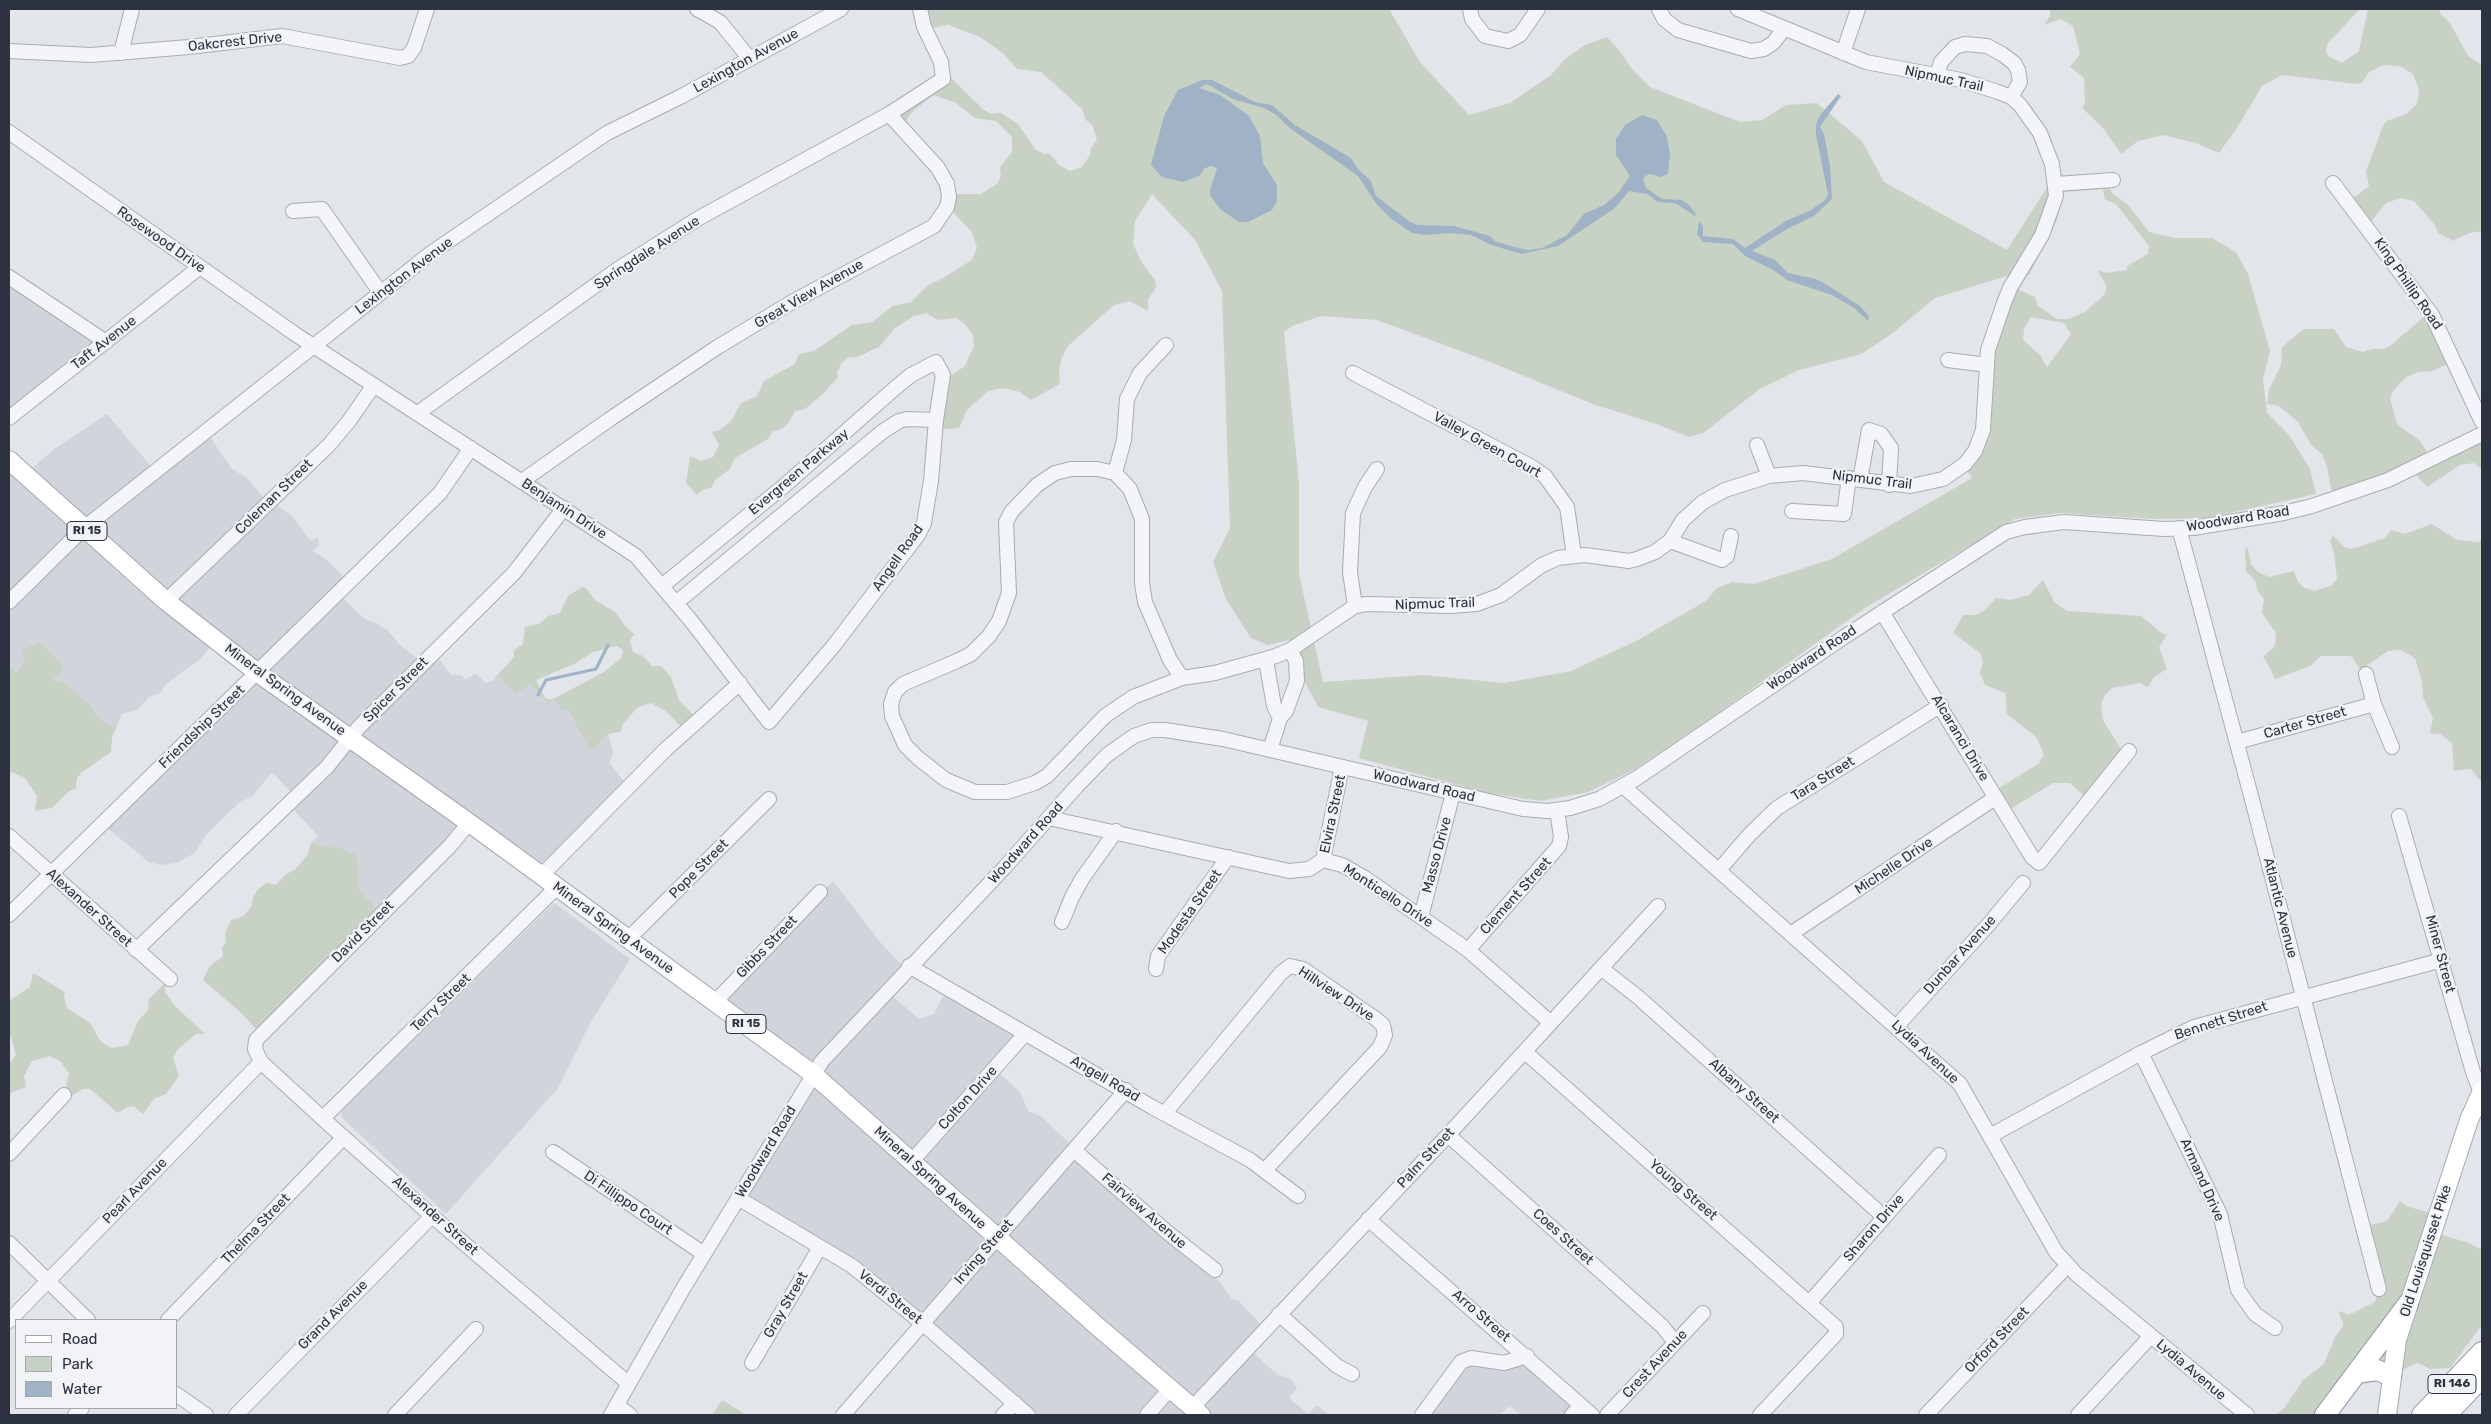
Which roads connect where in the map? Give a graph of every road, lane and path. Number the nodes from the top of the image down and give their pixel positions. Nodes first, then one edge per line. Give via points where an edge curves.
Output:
1 (132, 9) edge
2 (427, 9) edge
3 (697, 9) edge
4 (841, 9) edge
5 (920, 9) edge
6 (1470, 9) edge
7 (1538, 9) edge
8 (1659, 9) edge
9 (1738, 9) edge
10 (1858, 9) edge
11 (1784, 29) junction
12 (9, 51) edge
13 (121, 53) junction
14 (1842, 53) junction
15 (750, 59) junction
16 (1937, 75) junction
17 (2011, 97) junction
18 (889, 114) junction
19 (9, 132) edge
20 (2113, 180) dead end
21 (2332, 183) dead end
22 (2056, 184) junction
23 (292, 211) dead end
24 (200, 267) junction
25 (9, 277) edge
26 (380, 292) junction
27 (106, 342) junction
28 (1166, 345) dead end
29 (314, 346) junction
30 (1948, 360) dead end
31 (936, 362) joint
32 (1987, 365) junction
33 (1353, 373) dead end
34 (374, 385) junction
35 (418, 413) junction
36 (9, 418) edge
37 (936, 420) junction
38 (2482, 422) edge
39 (2482, 434) edge
40 (1757, 445) dead end
41 (471, 448) junction
42 (9, 460) edge
43 (1377, 469) dead end
44 (1115, 473) junction
45 (1769, 476) junction
46 (1855, 479) junction
47 (522, 481) junction
48 (1889, 485) junction
49 (564, 508) junction
50 (1792, 510) dead end
51 (84, 528) junction
52 (2179, 528) junction
53 (1731, 536) dead end
54 (1670, 541) junction
55 (1574, 556) junction
56 (662, 586) junction
57 (166, 601) junction
58 (9, 602) edge
59 (676, 603) junction
60 (1355, 606) junction
61 (1882, 612) junction
62 (1290, 650) junction
63 (1266, 660) junction
64 (258, 673) junction
65 (2366, 674) dead end
66 (1182, 678) junction
67 (740, 683) junction
68 (1941, 704) junction
69 (2374, 704) junction
70 (1280, 718) junction
71 (769, 722) joint
72 (351, 739) junction
73 (2237, 742) junction
74 (2392, 747) dead end
75 (1270, 750) junction
76 (2129, 751) dead end
77 (1342, 767) junction
78 (1623, 786) junction
79 (1454, 793) junction
80 (1996, 798) junction
81 (769, 799) dead end
82 (1558, 810) junction
83 (2399, 816) dead end
84 (1049, 818) junction
85 (469, 823) junction
86 (1116, 831) junction
87 (9, 836) edge
88 (1228, 857) junction
89 (1323, 860) junction
90 (1719, 870) junction
91 (51, 874) junction
92 (541, 876) junction
93 (2023, 883) dead end
94 (557, 887) junction
95 (820, 892) dead end
96 (1658, 906) dead end
97 (9, 915) edge
98 (1421, 917) junction
99 (1062, 922) dead end
100 (1792, 934) junction
101 (628, 939) junction
102 (136, 950) junction
103 (1468, 950) junction
104 (2442, 960) junction
105 (909, 966) junction
106 (1156, 969) dead end
107 (1602, 969) junction
108 (170, 979) dead end
109 (2304, 995) junction
110 (715, 1002) junction
111 (1551, 1023) junction
112 (1897, 1026) junction
113 (1025, 1034) junction
114 (1525, 1052) junction
115 (2141, 1052) junction
116 (261, 1062) junction
117 (812, 1076) junction
118 (1126, 1090) junction
119 (2482, 1092) edge
120 (64, 1095) dead end
121 (1165, 1114) junction
122 (323, 1118) junction
123 (1448, 1135) junction
124 (1990, 1136) junction
125 (344, 1137) junction
126 (1074, 1150) junction
127 (553, 1152) dead end
128 (9, 1154) edge
129 (1939, 1155) dead end
130 (911, 1162) junction
131 (1265, 1170) junction
132 (1298, 1196) dead end
133 (738, 1198) junction
134 (432, 1216) junction
135 (1883, 1216) junction
136 (1368, 1219) junction
137 (997, 1238) junction
138 (9, 1243) edge
139 (820, 1247) junction
140 (704, 1254) junction
141 (2068, 1264) junction
142 (1215, 1270) dead end
143 (48, 1281) junction
144 (2379, 1289) dead end
145 (1810, 1302) junction
146 (2408, 1304) junction
147 (1703, 1313) dead end
148 (1279, 1314) junction
149 (87, 1319) edge
150 (169, 1319) edge
151 (9, 1321) edge
152 (922, 1323) junction
153 (2275, 1328) dead end
154 (476, 1329) dead end
155 (2151, 1336) junction
156 (1674, 1341) junction
157 (2482, 1352) edge
158 (1526, 1356) junction
159 (752, 1363) dead end
160 (2357, 1373) junction
161 (1352, 1374) dead end
162 (2391, 1376) junction
163 (2482, 1377) edge
164 (628, 1384) junction
165 (1170, 1389) junction
166 (178, 1395) edge
167 (1015, 1403) junction
168 (614, 1410) edge
169 (1577, 1410) edge
170 (1196, 1412) edge
171 (399, 1414) edge
172 (206, 1415) edge
173 (236, 1415) edge
174 (630, 1415) edge
175 (843, 1415) edge
176 (1003, 1415) edge
177 (1028, 1415) edge
178 (1147, 1415) edge
179 (1422, 1415) edge
180 (1592, 1415) edge
181 (1607, 1415) edge
182 (1760, 1415) edge
183 (1926, 1415) edge
184 (2078, 1415) edge
185 (2247, 1415) edge
186 (2325, 1415) edge
187 (2387, 1415) edge
188 (2422, 1415) edge
189 (2446, 1415) edge

1 - 13 street
2 - 13 street, Oakcrest Drive via 414,48 408,56 400,58 282,36
3 - 15 street via 720,22
4 - 15 street, Lexington Avenue
5 - 18 street via 926,33 941,62 943,80
6 - 7 street via 1472,19 1485,36 1508,41 1520,35
8 - 11 street via 1664,19 1678,30 1751,50 1758,51 1768,46
9 - 11 street, Nipmuc Trail
10 - 14 street
11 - 14 street, Nipmuc Trail
12 - 13 street, Oakcrest Drive
14 - 16 street, Nipmuc Trail via 1889,68
15 - 26 street, Lexington Avenue via 607,133 431,253
16 - 17 street, Nipmuc Trail via 1978,84
16 - 17 street via 1941,62 1955,47 1965,44 1987,46 2014,63 2018,70 2020,82
17 - 22 street, Nipmuc Trail via 2020,104 2040,133
18 - 35 street, Springdale Avenue via 750,189 618,269
18 - 47 street, Great View Avenue via 938,168 947,184 947,207 934,226 800,298 725,343
19 - 24 street, Rosewood Drive
20 - 22 street
21 - 38 street, King Phillip Road via 2432,315
22 - 32 street, Nipmuc Trail via 2049,220 2006,297 1988,350
23 - 26 street via 322,209
24 - 27 street, Taft Avenue
24 - 29 street, Rosewood Drive
25 - 27 street
26 - 29 street, Lexington Avenue
27 - 36 street, Taft Avenue
28 - 44 street via 1140,373 1127,399 1124,440
29 - 34 street, Benjamin Drive
29 - 51 street, Lexington Avenue
30 - 32 street
31 - 37 street, Angell Road via 943,375
31 - 56 street, Evergreen Parkway via 911,375 784,486
32 - 48 street, Nipmuc Trail via 1983,430 1965,464 1936,482
33 - 55 street, Valley Green Court via 1545,476 1567,507
34 - 35 street, Benjamin Drive
34 - 57 street, Coleman Street via 329,445
35 - 41 street, Benjamin Drive
37 - 59 street, Evergreen Parkway via 899,420
37 - 71 street, Angell Road via 927,508 918,535 835,644
39 - 52 street, Woodward Road via 2398,476 2312,506 2235,522
40 - 45 street
41 - 47 street, Benjamin Drive
41 - 64 street, Friendship Street via 440,493
42 - 51 main road, Mineral Spring Avenue / RI 15
43 - 60 street via 1364,487 1353,512 1350,572
44 - 66 street via 1130,489 1142,519 1145,602 1170,660
44 - 66 street via 1082,468 1055,473 1037,485 1012,511 1006,522 1005,539 1009,593 999,621 971,654 903,684 895,692 892,716 905,745 946,780 975,792 1006,792 1047,776 1105,716 1119,706
45 - 46 street, Nipmuc Trail via 1803,473
45 - 54 street, Nipmuc Trail via 1725,490 1703,502 1683,520
46 - 48 street, Nipmuc Trail
46 - 48 street via 1869,430 1881,434 1891,448
46 - 50 street via 1844,514
47 - 49 street, Benjamin Drive
49 - 56 street, Benjamin Drive via 636,556
49 - 72 street, Spicer Street via 514,573 359,727
51 - 57 main road, Mineral Spring Avenue / RI 15
51 - 58 street, Lexington Avenue
52 - 61 street, Woodward Road via 2064,522 2019,528 1990,541
52 - 73 street, Atlantic Avenue
53 - 54 street via 1727,556 1722,560
54 - 55 street, Nipmuc Trail via 1637,559
55 - 60 street, Nipmuc Trail via 1542,565 1501,595 1477,604
56 - 59 street, Benjamin Drive
57 - 64 main road, Mineral Spring Avenue / RI 15
59 - 67 street, Benjamin Drive
60 - 62 street
61 - 68 street, Alcaranci Drive
61 - 78 street, Woodward Road
62 - 63 street
62 - 70 street via 1296,661 1297,680 1286,711
63 - 66 street
63 - 70 street via 1274,706
64 - 72 main road, Mineral Spring Avenue / RI 15
64 - 91 street, Friendship Street
65 - 69 street
67 - 71 street, Benjamin Drive
67 - 92 street via 666,750
68 - 80 street, Alcaranci Drive
68 - 90 street, Tara Street via 1777,808
69 - 73 street, Carter Street
69 - 74 street
70 - 75 street
72 - 85 main road, Mineral Spring Avenue / RI 15
72 - 102 street, Spicer Street via 327,767
73 - 109 street, Atlantic Avenue
75 - 77 street, Woodward Road
75 - 84 street, Woodward Road via 1206,736 1152,730 1134,736 1107,755
76 - 80 street, Alcaranci Drive via 2039,863 2032,857
77 - 79 street, Woodward Road
77 - 89 street, Elvira Street
78 - 82 street, Woodward Road via 1588,804
78 - 90 street, Lydia Avenue
79 - 82 street, Woodward Road via 1524,809
79 - 98 street, Masso Drive
80 - 100 street, Michelle Drive
81 - 101 street, Pope Street
82 - 103 street, Clement Street via 1559,846
83 - 104 street, Miner Street
84 - 86 street
84 - 105 street, Woodward Road
85 - 92 main road, Mineral Spring Avenue / RI 15
85 - 116 street, David Street via 450,846 256,1040
86 - 88 street
86 - 99 street via 1082,879
87 - 91 street, Alexander Street
88 - 89 street via 1289,871 1309,869
88 - 106 street, Modesta Street via 1158,956
89 - 98 street, Monticello Drive via 1342,865 1365,878
90 - 100 street, Lydia Avenue
91 - 97 street, Friendship Street
91 - 102 street, Alexander Street
92 - 94 main road, Mineral Spring Avenue / RI 15
93 - 112 street, Dunbar Avenue
94 - 101 main road, Mineral Spring Avenue / RI 15
94 - 122 street, Terry Street
95 - 110 street, Gibbs Street
96 - 107 street, Palm Street
98 - 103 street, Monticello Drive
100 - 112 street, Lydia Avenue
101 - 110 main road, Mineral Spring Avenue / RI 15
102 - 108 street, Alexander Street
103 - 111 street, Monticello Drive
104 - 109 street, Bennett Street
104 - 119 street, Miner Street via 2473,1072
105 - 113 street, Angell Road
105 - 117 street, Woodward Road
107 - 111 street, Palm Street
107 - 135 street, Albany Street via 1638,997
109 - 115 street, Bennett Street via 2194,1026
109 - 144 street, Atlantic Avenue
110 - 117 main road, Mineral Spring Avenue / RI 15
111 - 114 street, Palm Street
112 - 124 street, Lydia Avenue via 1960,1084
113 - 118 street, Angell Road
113 - 130 street, Colton Drive
114 - 123 street, Palm Street
114 - 145 street, Young Street
115 - 124 street, Bennett Street
115 - 153 street, Armand Drive via 2220,1214 2238,1290 2255,1314
116 - 122 street, Alexander Street
116 - 143 street, Pearl Avenue
117 - 130 main road, Mineral Spring Avenue / RI 15
117 - 133 street, Woodward Road
118 - 121 street, Angell Road
118 - 126 street, Irving Street
119 - 146 main road, Old Louisquisset Pike via 2466,1127
120 - 128 street
121 - 131 street, Angell Road
121 - 131 street, Hillview Drive via 1281,973 1290,966 1303,969 1376,1019 1383,1025 1385,1036 1380,1047
122 - 125 street, Alexander Street
123 - 136 street, Palm Street
123 - 156 street, Coes Street via 1647,1313
124 - 141 street, Lydia Avenue via 2048,1239
125 - 134 street, Alexander Street
125 - 150 street, Thelma Street
126 - 137 street, Irving Street
126 - 142 street, Fairview Avenue
127 - 140 street, Di Fillippo Court
129 - 135 street, Sharon Drive
130 - 137 main road, Mineral Spring Avenue / RI 15
131 - 132 street, Angell Road
133 - 139 street, Verdi Street
133 - 140 street, Woodward Road
134 - 164 street, Alexander Street
134 - 173 street, Grand Avenue
135 - 145 street, Sharon Drive
136 - 148 street, Palm Street
136 - 158 street, Arro Street
137 - 152 street, Irving Street
137 - 165 main road, Mineral Spring Avenue / RI 15
138 - 143 street
139 - 152 street, Verdi Street via 852,1266
139 - 159 street, Gray Street
140 - 164 street, Woodward Road
141 - 155 street, Lydia Avenue
141 - 183 street, Orford Street
143 - 149 street
143 - 151 street, Pearl Avenue
145 - 182 street, Young Street via 1837,1330 1827,1345
146 - 160 highway
146 - 162 main road, Old Louisquisset Pike
147 - 156 street, Crest Avenue
148 - 161 street via 1330,1361
148 - 170 street, Palm Street
152 - 167 street, Verdi Street
152 - 175 street, Irving Street
154 - 171 street
155 - 184 street
155 - 185 street, Lydia Avenue
156 - 181 street, Crest Avenue
157 - 188 highway, RI 146
158 - 169 street, Arro Street
158 - 179 street via 1504,1362 1471,1358 1461,1362
160 - 162 highway via 2377,1370
160 - 186 highway
162 - 187 main road, Old Louisquisset Pike
163 - 189 highway, RI 146
164 - 168 street, Woodward Road
165 - 170 main road, Mineral Spring Avenue / RI 15
165 - 178 street
166 - 172 street
167 - 176 street
167 - 177 street, Verdi Street
168 - 174 street
169 - 180 street, Arro Street

